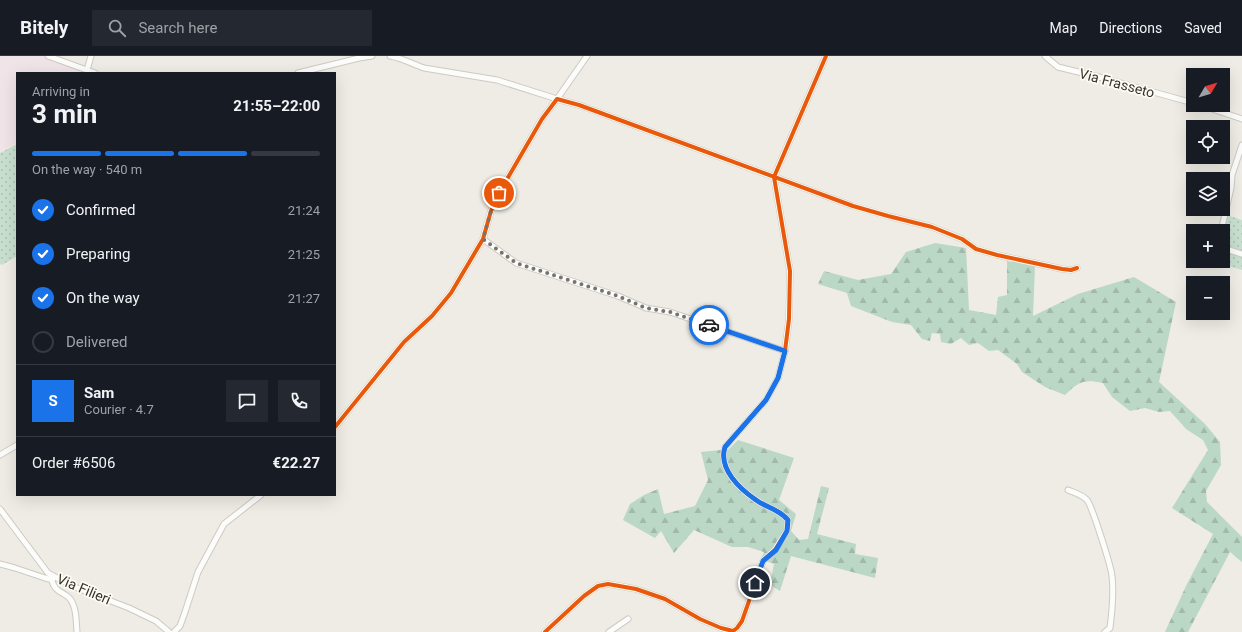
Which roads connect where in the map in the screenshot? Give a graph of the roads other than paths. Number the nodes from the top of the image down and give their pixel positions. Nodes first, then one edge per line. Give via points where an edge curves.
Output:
1 (48, 56) edge
2 (91, 56) edge
3 (367, 56) edge
4 (372, 56) edge
5 (390, 56) edge
6 (588, 56) edge
7 (826, 56) edge
8 (1045, 56) edge
9 (87, 70) junction
10 (92, 72) edge
11 (302, 72) edge
12 (557, 99) junction
13 (1186, 101) edge
14 (1221, 112) edge
15 (1242, 119) edge
16 (1242, 145) edge
17 (774, 177) junction
18 (1223, 224) edge
19 (483, 239) junction
20 (1230, 250) edge
21 (1242, 254) edge
22 (1078, 268) dead end
23 (785, 351) junction
24 (336, 426) edge
25 (16, 446) edge
26 (0, 455) edge
27 (1068, 490) dead end
28 (260, 496) edge
29 (0, 509) edge
30 (0, 564) edge
31 (54, 577) junction
32 (628, 619) dead end
33 (77, 632) edge
34 (169, 632) edge
35 (174, 632) edge
36 (545, 632) edge
37 (609, 632) edge
38 (1106, 632) edge

1 - 9 street
2 - 9 street
3 - 4 street
3 - 11 street
5 - 12 street via 424,68 497,80
6 - 12 street
7 - 17 street
8 - 13 street, Via Frasseto via 1058,67
9 - 10 street
12 - 17 street
12 - 19 street via 542,119 499,193
14 - 15 street
16 - 18 street via 1232,175
17 - 22 street via 853,206 932,227 962,239 976,249 1062,269
17 - 23 street via 790,271
19 - 23 street via 516,263 618,296 646,308 670,312
19 - 24 street via 451,293 432,316 404,342
20 - 21 street
23 - 36 street via 778,378 766,400 725,447 722,455 724,465 742,489 757,501 783,513 788,520 787,531 776,550 763,561 742,621 737,628 733,631 721,628 666,599 636,589 608,584 598,586 584,596
25 - 26 street
27 - 38 street via 1080,494 1088,501 1112,575 1112,616 1110,628
28 - 35 street via 224,524 198,572 180,626
29 - 31 street, Via Filieri via 48,573
30 - 31 street via 49,579
31 - 33 street via 52,582 57,591 68,596 72,604
31 - 34 street, Via Filieri via 129,608 156,621
32 - 37 street

